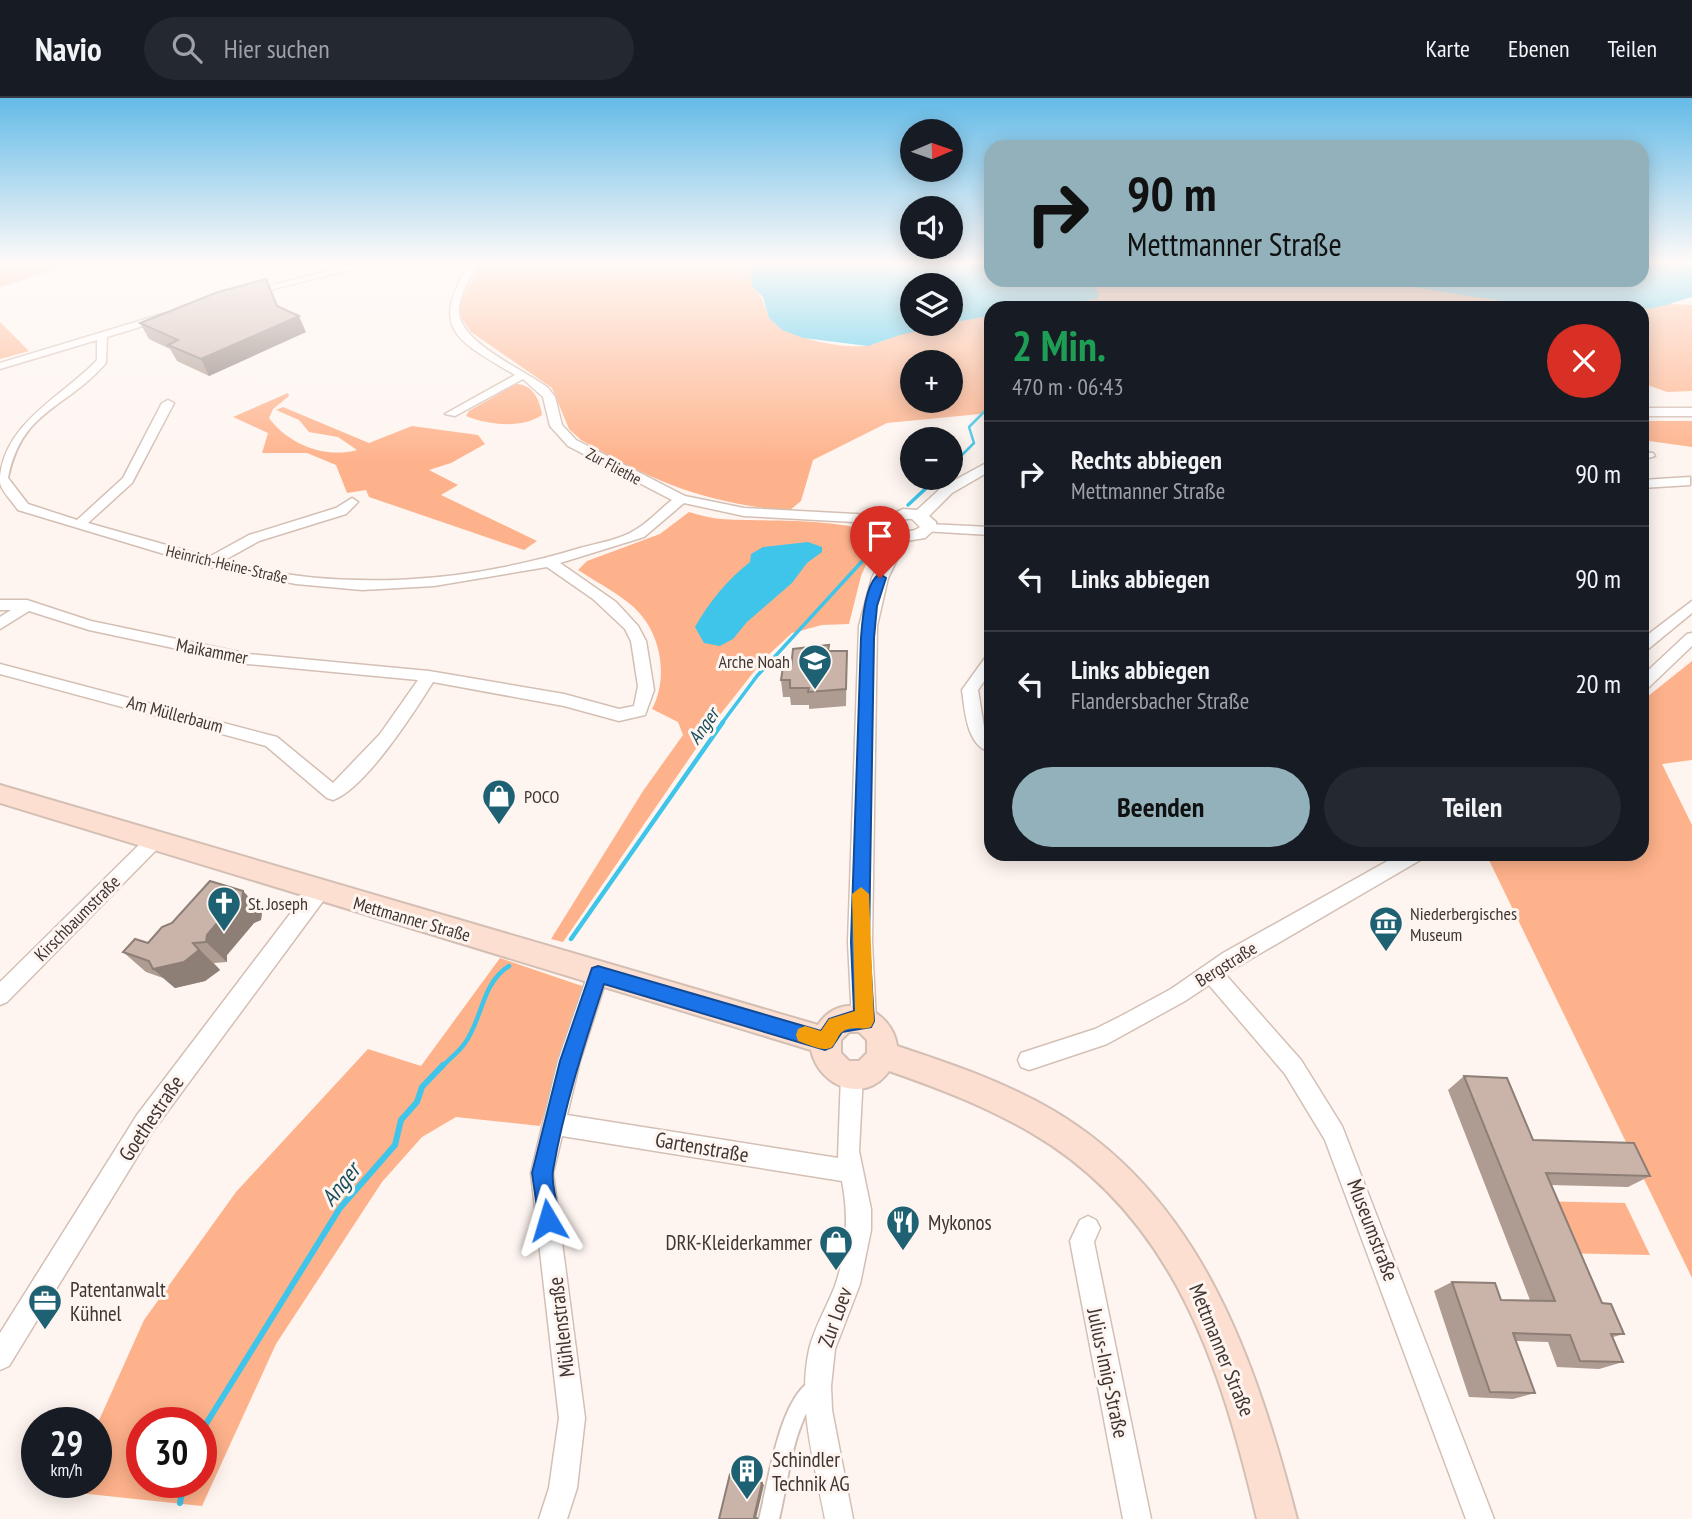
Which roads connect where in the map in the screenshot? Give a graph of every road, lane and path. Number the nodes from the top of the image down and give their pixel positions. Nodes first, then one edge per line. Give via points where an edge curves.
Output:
1 (121, 330) edge
2 (461, 330) edge
3 (102, 336) junction
4 (0, 366) edge
5 (523, 376) junction
6 (169, 403) dead end
7 (1649, 412) edge
8 (1692, 412) edge
9 (452, 414) dead end
10 (4, 451) edge
11 (984, 468) edge
12 (1690, 481) dead end
13 (1649, 484) edge
14 (681, 499) junction
15 (352, 502) dead end
16 (924, 522) junction
17 (79, 525) junction
18 (897, 528) junction
19 (984, 530) edge
20 (549, 562) junction
21 (209, 563) junction
22 (0, 605) edge
23 (27, 606) junction
24 (1692, 606) edge
25 (0, 624) edge
26 (1692, 638) edge
27 (1649, 640) edge
28 (0, 669) edge
29 (984, 670) edge
30 (429, 676) junction
31 (1649, 678) edge
32 (984, 738) edge
33 (0, 794) edge
34 (154, 841) junction
35 (1404, 861) edge
36 (319, 891) junction
37 (1210, 971) junction
38 (598, 974) junction
39 (0, 996) edge
40 (864, 1021) junction
41 (825, 1041) junction
42 (882, 1055) junction
43 (1030, 1060) dead end
44 (852, 1074) junction
45 (554, 1124) junction
46 (850, 1171) junction
47 (1088, 1228) dead end
48 (0, 1357) edge
49 (818, 1386) junction
50 (553, 1519) edge
51 (769, 1519) edge
52 (839, 1519) edge
53 (1137, 1519) edge
54 (1277, 1519) edge
55 (1480, 1519) edge

1 - 3 street
2 - 5 street, Zur Fliethe
3 - 4 street
3 - 10 street, Heinrich-Heine-Straße via 102,360 94,372 30,422
5 - 9 street
5 - 14 street, Zur Fliethe via 550,397 556,426 572,443
6 - 17 street via 128,480
7 - 8 street
10 - 17 street, Heinrich-Heine-Straße via 2,478 23,507
11 - 16 street via 947,490
12 - 13 street
14 - 18 street, Zur Fliethe via 744,512
14 - 20 street, Heinrich-Heine-Straße via 639,534
15 - 21 street via 341,511 254,538
16 - 18 street via 918,536
16 - 19 street
17 - 21 street, Heinrich-Heine-Straße
18 - 40 street via 868,626 860,942
20 - 21 street, Heinrich-Heine-Straße via 466,578 362,586 296,580
20 - 30 street, Maikammer via 628,621 637,637 648,687 639,711 608,713 564,699
22 - 23 street, Maikammer
23 - 25 street
23 - 30 street, Maikammer via 89,625 248,659
24 - 27 street
26 - 31 street
28 - 30 street, Am Müllerbaum via 271,741 332,793 363,763
29 - 32 street via 970,690 976,728
33 - 34 main road, Mettmanner Straße
34 - 36 main road, Mettmanner Straße
34 - 39 street, Kirschbaumstraße
35 - 37 street, Bergstraße
36 - 38 main road, Mettmanner Straße
36 - 48 street, Goethestraße via 145,1123
37 - 43 street, Bergstraße via 1178,995 1100,1037
37 - 55 street, Museumstraße via 1293,1067 1334,1134
38 - 41 main road, Mettmanner Straße
38 - 45 street, Mühlenstraße
40 - 41 main road via 836,1025
40 - 42 main road via 880,1035
41 - 44 main road via 827,1059 839,1072
42 - 44 main road via 873,1068
42 - 54 main road, Mettmanner Straße via 975,1085 1046,1122 1098,1162 1150,1213 1186,1261 1214,1318 1239,1381
44 - 46 street, Zur Loev
45 - 46 street, Gartenstraße
45 - 50 street, Mühlenstraße via 542,1173 572,1418
46 - 49 street, Zur Loev via 859,1209 855,1252 848,1284 822,1349
47 - 53 street, Julius-Imig-Straße via 1082,1241
49 - 51 street via 807,1393 794,1416
49 - 52 street, Zur Loev

